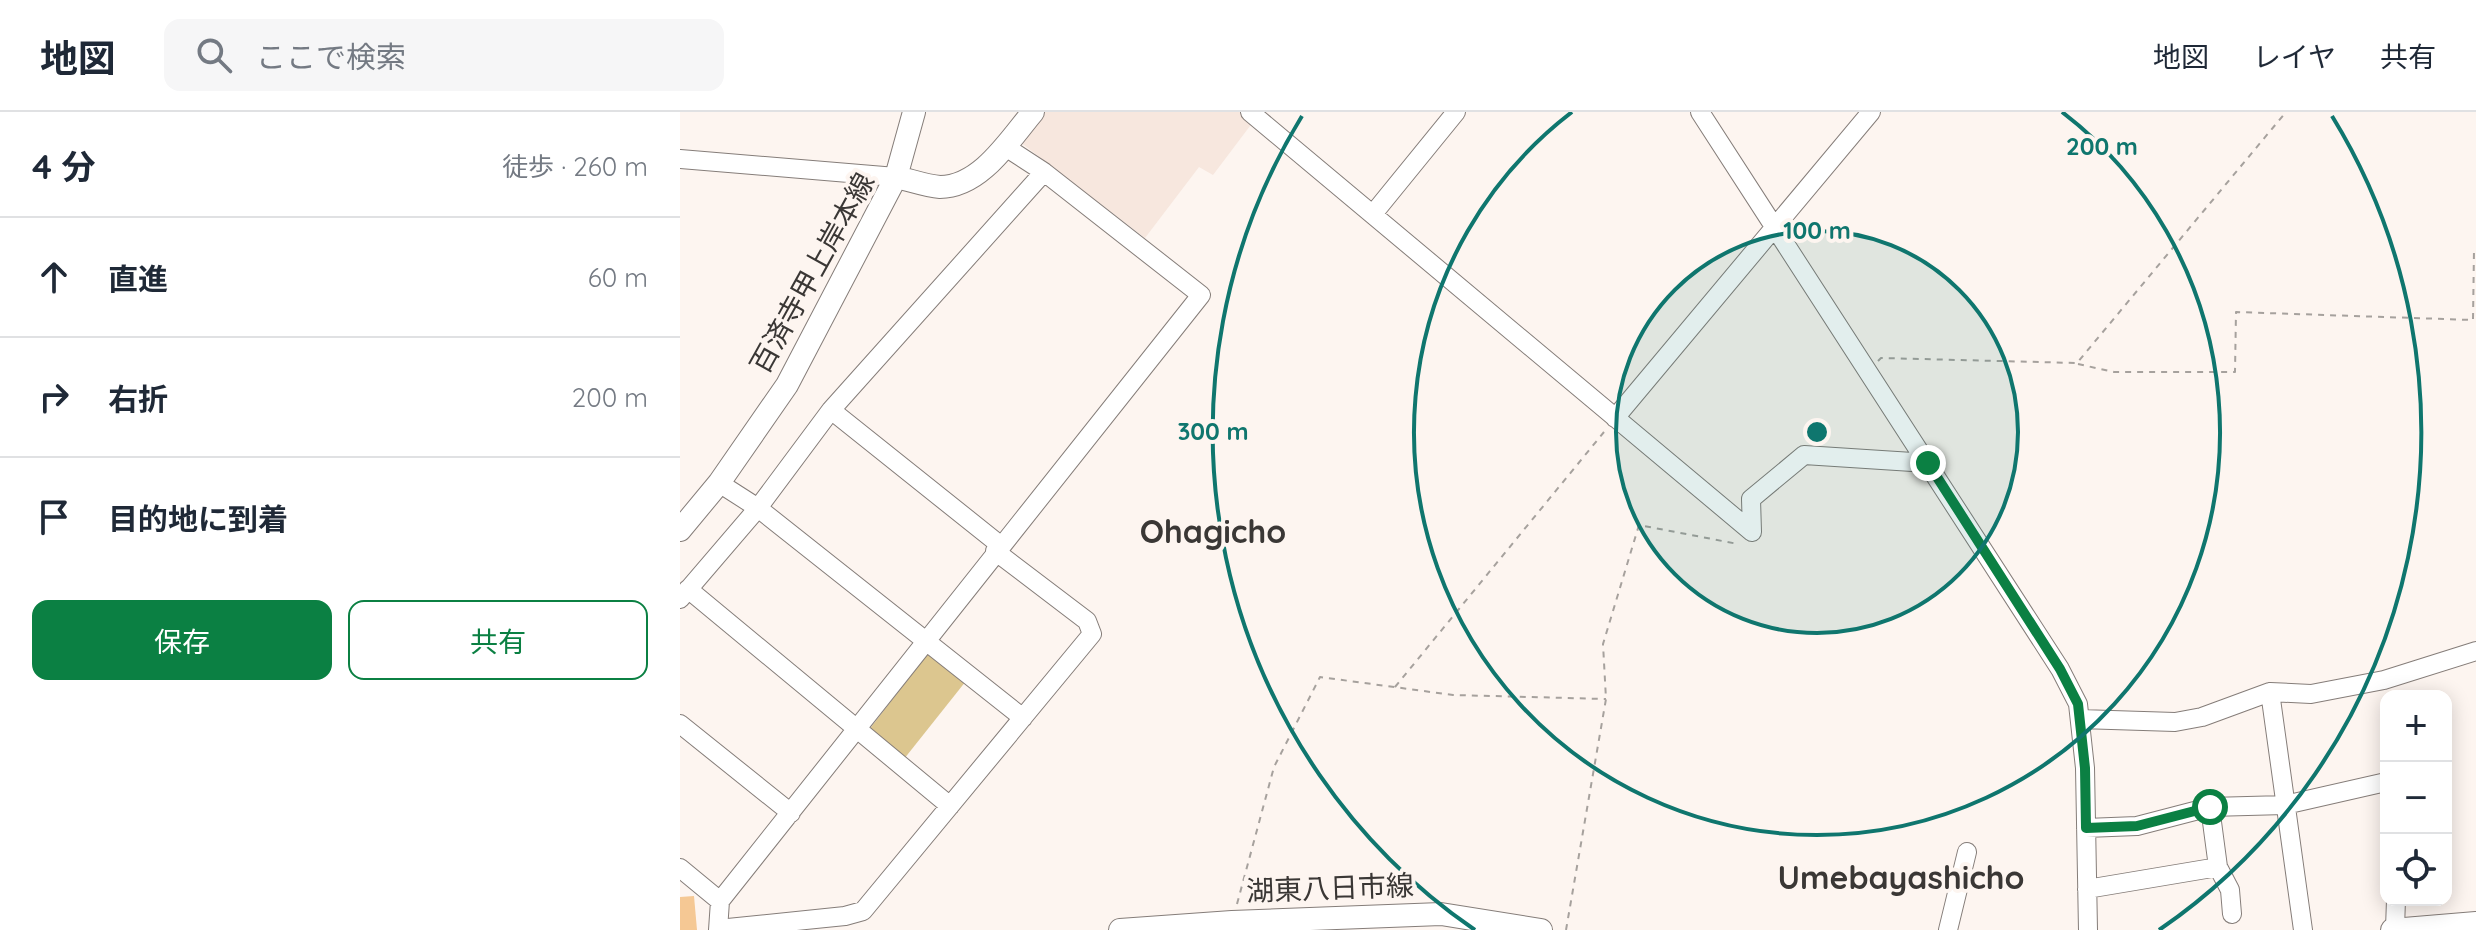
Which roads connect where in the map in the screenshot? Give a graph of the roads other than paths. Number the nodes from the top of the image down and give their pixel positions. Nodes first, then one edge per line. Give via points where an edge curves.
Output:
1 (914, 112) edge
2 (1033, 112) edge
3 (1250, 112) edge
4 (1456, 112) edge
5 (1700, 112) edge
6 (1871, 112) edge
7 (1004, 146) junction
8 (680, 159) edge
9 (1044, 172) junction
10 (896, 177) junction
11 (1373, 214) junction
12 (1774, 226) junction
13 (831, 410) junction
14 (1615, 418) junction
15 (1928, 463) junction
16 (719, 483) junction
17 (758, 508) junction
18 (680, 530) edge
19 (998, 548) junction
20 (684, 594) edge
21 (927, 640) junction
22 (2476, 651) edge
23 (2397, 676) junction
24 (2397, 690) edge
25 (2270, 692) junction
26 (1023, 718) junction
27 (2080, 719) junction
28 (680, 724) edge
29 (858, 730) junction
30 (2380, 783) edge
31 (2285, 805) junction
32 (950, 806) junction
33 (2210, 807) junction
34 (791, 813) junction
35 (2086, 828) junction
36 (1967, 852) dead end
37 (2218, 867) junction
38 (680, 868) edge
39 (2087, 889) junction
40 (720, 901) junction
41 (2396, 906) edge
42 (2232, 914) dead end
43 (2476, 923) edge
44 (718, 929) edge
45 (2395, 929) edge
46 (1120, 930) edge
47 (1541, 930) edge
48 (1948, 930) edge
49 (2088, 930) edge
50 (2303, 930) edge

1 - 10 main road
2 - 7 main road, 百済寺甲上岸本線
3 - 11 street
4 - 11 street
5 - 12 street
6 - 12 street
7 - 9 street
7 - 10 main road, 百済寺甲上岸本線 via 962,182 941,187
8 - 10 street
9 - 13 street
9 - 19 street via 1201,295
10 - 16 main road, 百済寺甲上岸本線 via 787,385
11 - 14 street
12 - 14 street
12 - 15 street
13 - 17 street
13 - 19 street
14 - 15 street via 1752,532 1751,499 1804,455
15 - 27 street via 2060,669
16 - 17 street
16 - 18 main road, 百済寺甲上岸本線
17 - 20 street
17 - 21 street
19 - 21 street
19 - 26 street via 1087,621 1092,634
20 - 29 street
21 - 26 street
21 - 29 street
22 - 23 street
23 - 24 street
23 - 25 street via 2311,694
25 - 27 street via 2175,722
25 - 31 street
26 - 32 street
27 - 35 street
28 - 34 street
29 - 32 street
29 - 34 street
30 - 31 street
31 - 33 street
31 - 50 street
32 - 44 street via 863,911
33 - 35 street via 2137,826
33 - 37 street
34 - 40 street
35 - 39 street
36 - 48 street
37 - 39 street
37 - 42 street via 2230,890
38 - 40 street
39 - 49 street
40 - 44 street
41 - 45 street
43 - 45 main road
46 - 47 main road, 湖東八日市線 via 1441,914

